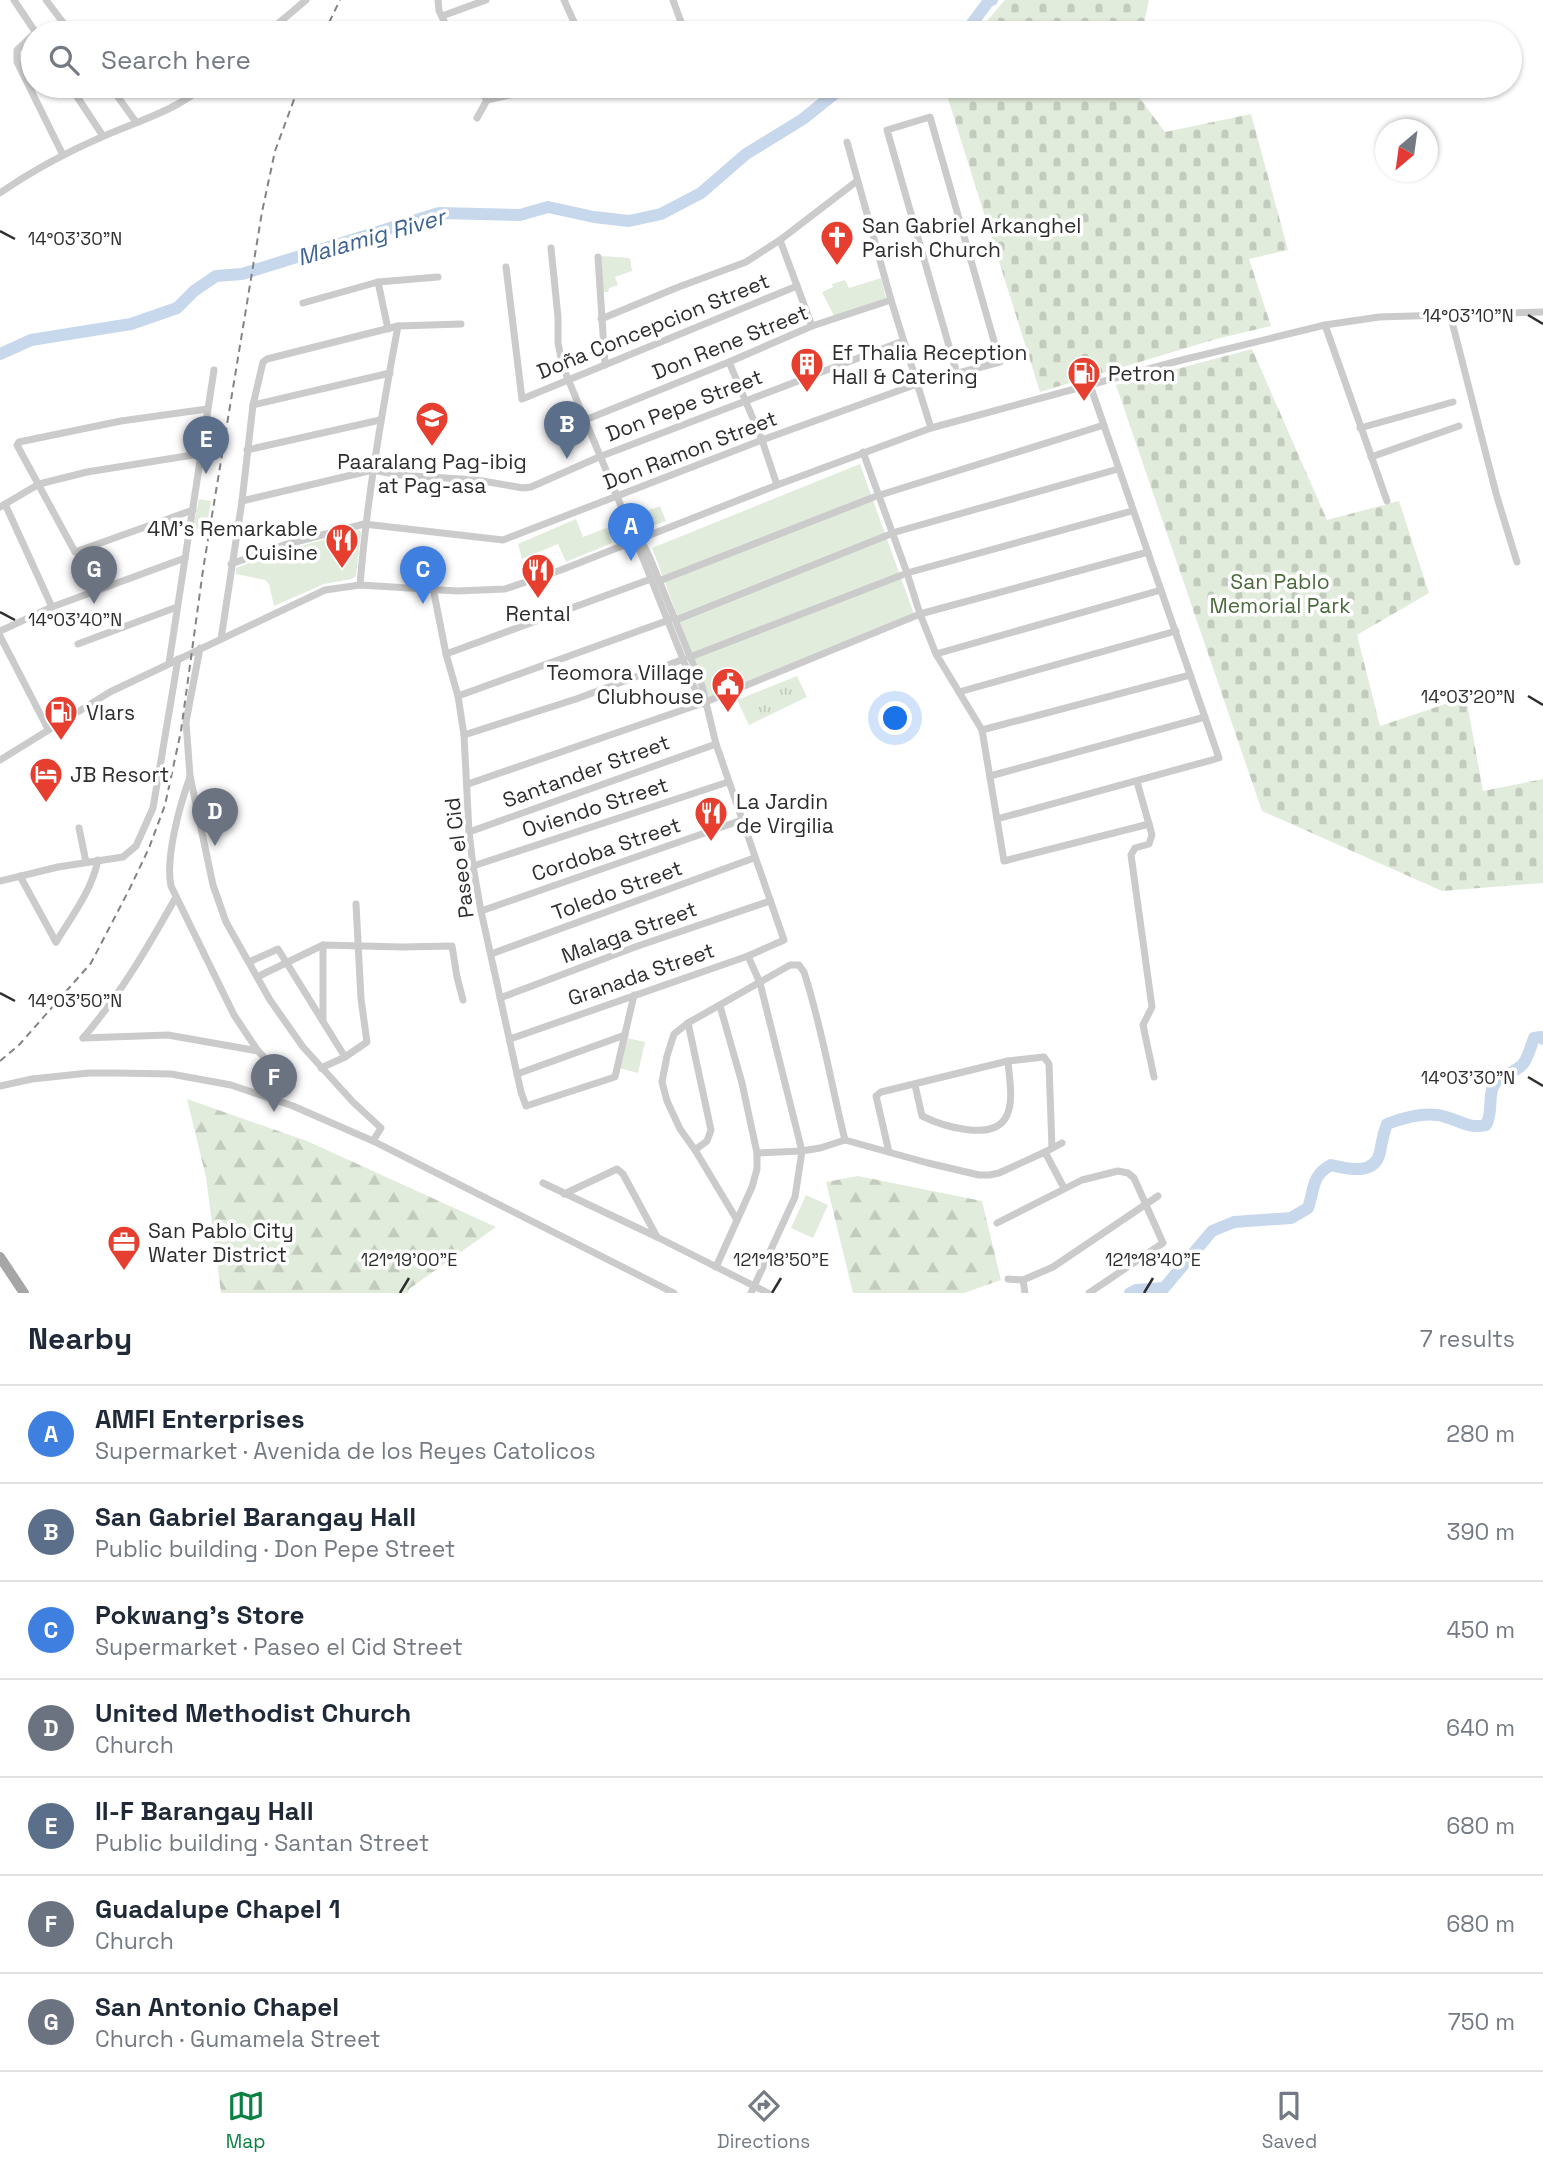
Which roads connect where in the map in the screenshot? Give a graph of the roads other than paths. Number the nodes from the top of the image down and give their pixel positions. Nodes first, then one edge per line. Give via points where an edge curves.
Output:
1 (13, 0) edge
2 (46, 0) edge
3 (306, 0) edge
4 (438, 0) edge
5 (486, 0) edge
6 (564, 0) edge
7 (673, 0) edge
8 (442, 16) junction
9 (27, 21) edge
10 (62, 21) edge
11 (281, 21) edge
12 (444, 21) edge
13 (574, 21) edge
14 (681, 21) edge
15 (21, 46) edge
16 (21, 70) edge
17 (34, 98) edge
18 (78, 98) edge
19 (119, 98) edge
20 (188, 98) edge
21 (494, 98) edge
22 (487, 100) joint
23 (477, 118) dead end
24 (136, 122) junction
25 (103, 136) junction
26 (847, 142) dead end
27 (62, 155) junction
28 (857, 181) junction
29 (0, 193) edge
30 (780, 240) junction
31 (551, 248) dead end
32 (598, 257) dead end
33 (506, 267) dead end
34 (438, 277) dead end
35 (378, 282) junction
36 (797, 286) junction
37 (891, 300) junction
38 (303, 303) dead end
39 (1543, 312) edge
40 (1450, 314) junction
41 (601, 319) junction
42 (461, 324) dead end
43 (1325, 325) junction
44 (398, 326) junction
45 (812, 326) junction
46 (388, 328) junction
47 (903, 341) junction
48 (729, 362) junction
49 (605, 365) junction
50 (214, 370) dead end
51 (390, 373) junction
52 (957, 374) junction
53 (569, 380) junction
54 (917, 384) junction
55 (1090, 385) junction
56 (745, 401) junction
57 (1453, 402) dead end
58 (253, 405) junction
59 (207, 409) junction
60 (584, 420) junction
61 (380, 421) junction
62 (1104, 425) junction
63 (1460, 426) dead end
64 (931, 428) junction
65 (1360, 428) junction
66 (762, 440) junction
67 (247, 450) junction
68 (863, 452) junction
69 (200, 454) junction
70 (599, 457) junction
71 (1371, 457) junction
72 (1118, 469) junction
73 (373, 470) junction
74 (39, 484) junction
75 (777, 485) junction
76 (877, 496) junction
77 (617, 497) junction
78 (242, 501) junction
79 (1387, 501) dead end
80 (2, 506) edge
81 (193, 510) junction
82 (1132, 511) junction
83 (365, 524) junction
84 (890, 534) junction
85 (638, 541) junction
86 (1147, 552) junction
87 (185, 558) junction
88 (1517, 562) dead end
89 (231, 564) junction
90 (904, 574) junction
91 (655, 580) junction
92 (360, 585) junction
93 (433, 588) junction
94 (1161, 590) junction
95 (52, 607) junction
96 (177, 607) junction
97 (920, 614) junction
98 (672, 620) junction
99 (1176, 631) junction
100 (0, 633) edge
101 (221, 639) junction
102 (78, 644) dead end
103 (200, 648) junction
104 (446, 654) junction
105 (936, 654) junction
106 (687, 658) junction
107 (178, 659) junction
108 (169, 663) junction
109 (1190, 676) junction
110 (959, 692) junction
111 (458, 696) junction
112 (705, 704) junction
113 (1205, 717) junction
114 (48, 729) junction
115 (982, 730) junction
116 (464, 735) junction
117 (716, 744) junction
118 (0, 760) edge
119 (190, 776) junction
120 (990, 776) junction
121 (728, 782) junction
122 (1137, 782) junction
123 (468, 783) junction
124 (997, 819) junction
125 (742, 820) junction
126 (1149, 824) junction
127 (79, 828) dead end
128 (469, 832) junction
129 (754, 858) junction
130 (98, 860) junction
131 (86, 862) junction
132 (473, 866) junction
133 (20, 876) junction
134 (0, 881) edge
135 (176, 897) junction
136 (770, 901) junction
137 (356, 904) dead end
138 (481, 911) junction
139 (323, 945) junction
140 (358, 946) junction
141 (491, 954) junction
142 (748, 956) junction
143 (249, 962) junction
144 (286, 963) junction
145 (257, 977) junction
146 (760, 983) junction
147 (634, 995) junction
148 (500, 998) junction
149 (463, 1000) dead end
150 (720, 1006) junction
151 (323, 1022) junction
152 (688, 1023) junction
153 (625, 1035) junction
154 (509, 1039) junction
155 (258, 1051) junction
156 (345, 1057) junction
157 (1008, 1061) junction
158 (321, 1068) junction
159 (517, 1073) junction
160 (1154, 1077) dead end
161 (915, 1085) junction
162 (0, 1086) edge
163 (292, 1086) dead end
164 (845, 1140) junction
165 (373, 1141) junction
166 (1062, 1143) dead end
167 (695, 1150) junction
168 (1049, 1150) junction
169 (802, 1151) junction
170 (888, 1152) junction
171 (757, 1153) junction
172 (542, 1184) dead end
173 (1065, 1188) junction
174 (564, 1194) junction
175 (1158, 1196) dead end
176 (1147, 1204) junction
177 (737, 1220) junction
178 (997, 1223) dead end
179 (657, 1237) junction
180 (0, 1257) edge
181 (716, 1268) junction
182 (1008, 1279) dead end
183 (1023, 1280) junction
184 (752, 1290) edge
185 (24, 1293) edge
186 (674, 1293) edge
187 (768, 1293) edge
188 (1025, 1293) edge
189 (1089, 1293) edge

1 - 9 street
2 - 10 street
3 - 11 street
4 - 8 street
5 - 8 street
6 - 13 street
7 - 14 street
8 - 12 street
15 - 16 street via 17,50
17 - 27 street
18 - 25 street
19 - 24 street
20 - 24 street
21 - 22 street
22 - 23 street
24 - 25 street
25 - 27 street
26 - 28 street
27 - 29 street
28 - 30 street
28 - 37 street
30 - 36 street
30 - 41 street via 740,265
31 - 53 street via 560,355
32 - 41 street
33 - 53 street, Doña Concepcion Street via 522,399
34 - 35 street
35 - 38 street
35 - 46 street
36 - 45 street
36 - 49 street, Doña Concepcion Street
37 - 45 street, Don Rene Street
37 - 47 street
39 - 40 street
40 - 43 street
40 - 88 street
41 - 49 street
42 - 44 street
43 - 55 street
43 - 65 street
44 - 46 street
44 - 51 street
45 - 48 street, Don Rene Street
46 - 58 street via 265,360
47 - 54 street
47 - 56 street, Don Pepe Street
48 - 56 street
48 - 60 street, Don Rene Street
49 - 53 street, Doña Concepcion Street
50 - 59 street
51 - 58 street
51 - 61 street
52 - 52 street, Don Ramon Street via 887,130 930,117 1000,362
52 - 54 street, Don Ramon Street
53 - 60 street
54 - 64 street
54 - 66 street, Don Ramon Street
55 - 62 street
55 - 64 street
56 - 66 street
56 - 70 street, Don Pepe Street
57 - 65 street
58 - 67 street
59 - 69 street
59 - 74 street via 19,442 17,447
60 - 70 street
61 - 67 street
61 - 73 street
62 - 72 street
62 - 76 street
63 - 71 street
64 - 68 street
65 - 71 street
66 - 75 street
66 - 77 street, Don Ramon Street
67 - 78 street
68 - 75 street
68 - 76 street
69 - 74 street
69 - 81 street
70 - 73 street, Don Pepe Street via 523,488
70 - 77 street
71 - 79 street
72 - 82 street
72 - 84 street
73 - 78 street
73 - 83 street
74 - 80 street
74 - 81 street via 75,552
75 - 85 street
76 - 84 street
76 - 91 street
77 - 83 street, Don Ramon Street via 503,540
77 - 85 street
78 - 89 street
80 - 95 street
81 - 87 street
82 - 86 street
82 - 90 street
83 - 89 street
83 - 92 street
84 - 90 street
84 - 98 street
85 - 91 street
85 - 93 street via 505,589
86 - 94 street
86 - 97 street
87 - 95 street
87 - 96 street
89 - 101 street
90 - 97 street
90 - 106 street
91 - 98 street
91 - 104 street
92 - 93 street
92 - 101 street via 325,590
93 - 104 street, Paseo el Cid
94 - 99 street
94 - 105 street
95 - 100 street
96 - 102 street
96 - 108 street
97 - 105 street
97 - 112 street
98 - 106 street
98 - 111 street
99 - 109 street
99 - 110 street
100 - 114 street
101 - 103 street
103 - 107 street
103 - 119 street via 186,722
104 - 111 street, Paseo el Cid
105 - 110 street
106 - 112 street
106 - 116 street
107 - 108 street
107 - 130 street via 153,808 136,846 123,857
108 - 114 street
109 - 113 street
109 - 115 street
110 - 115 street
111 - 116 street, Paseo el Cid
112 - 117 street
112 - 123 street
113 - 120 street
113 - 122 street via 1219,758
114 - 118 street
115 - 120 street
116 - 123 street, Paseo el Cid
117 - 121 street
117 - 128 street, Santander Street
119 - 135 street via 181,800 169,875
119 - 143 street via 213,885 226,922
120 - 124 street
121 - 125 street
121 - 132 street, Oviendo Street
122 - 124 street
122 - 126 street
123 - 128 street, Paseo el Cid
124 - 126 street via 1004,862
125 - 129 street
125 - 138 street, Cordoba Street
126 - 160 street via 1149,844 1135,848 1131,855 1152,1007 1143,1025
127 - 131 street
128 - 132 street, Paseo el Cid
129 - 136 street
129 - 141 street, Toledo Street
130 - 131 street
130 - 133 street via 83,897 56,942
131 - 133 street
132 - 138 street, Paseo el Cid
133 - 134 street
135 - 155 street via 234,1015
135 - 155 street via 126,983 83,1038 168,1035
136 - 142 street, Granada Street via 784,940
136 - 148 street, Malaga Street
137 - 140 street
138 - 141 street, Paseo el Cid
139 - 140 street
139 - 144 street
139 - 151 street
140 - 149 street via 452,946
140 - 156 street via 367,1042
141 - 148 street, Paseo el Cid
142 - 146 street
142 - 147 street, Granada Street
143 - 144 street via 278,949
143 - 145 street
144 - 145 street
144 - 151 street
145 - 158 street
146 - 150 street
146 - 164 street via 790,965 799,965 804,972
146 - 169 street
147 - 153 street
147 - 154 street, Granada Street
148 - 154 street, Paseo el Cid
150 - 152 street
150 - 171 street
151 - 156 street
152 - 167 street via 711,1130 708,1141
152 - 167 street via 674,1034 662,1082 680,1129
153 - 159 street
153 - 159 street, Paseo el Cid via 615,1077 526,1106
154 - 159 street, Paseo el Cid
155 - 163 street
156 - 158 street
157 - 161 street
157 - 161 street via 1008,1114 1001,1124 987,1130 964,1129 922,1116
157 - 168 street via 1048,1060
158 - 165 street via 381,1128
161 - 170 street via 876,1096
162 - 165 street via 89,1073 171,1074 263,1095
164 - 169 street
164 - 170 street
165 - 186 street
166 - 168 street
167 - 177 street
168 - 170 street via 989,1175
168 - 173 street
169 - 171 street
169 - 184 street via 795,1197
171 - 177 street via 752,1187
172 - 174 street
173 - 176 street via 1123,1171 1134,1178
173 - 178 street
174 - 179 street
174 - 179 street via 617,1169
175 - 176 street
176 - 183 street via 1053,1267
176 - 189 street via 1163,1243
177 - 181 street
179 - 181 street
180 - 185 main road
181 - 184 street
182 - 183 street
183 - 188 street
184 - 187 street

